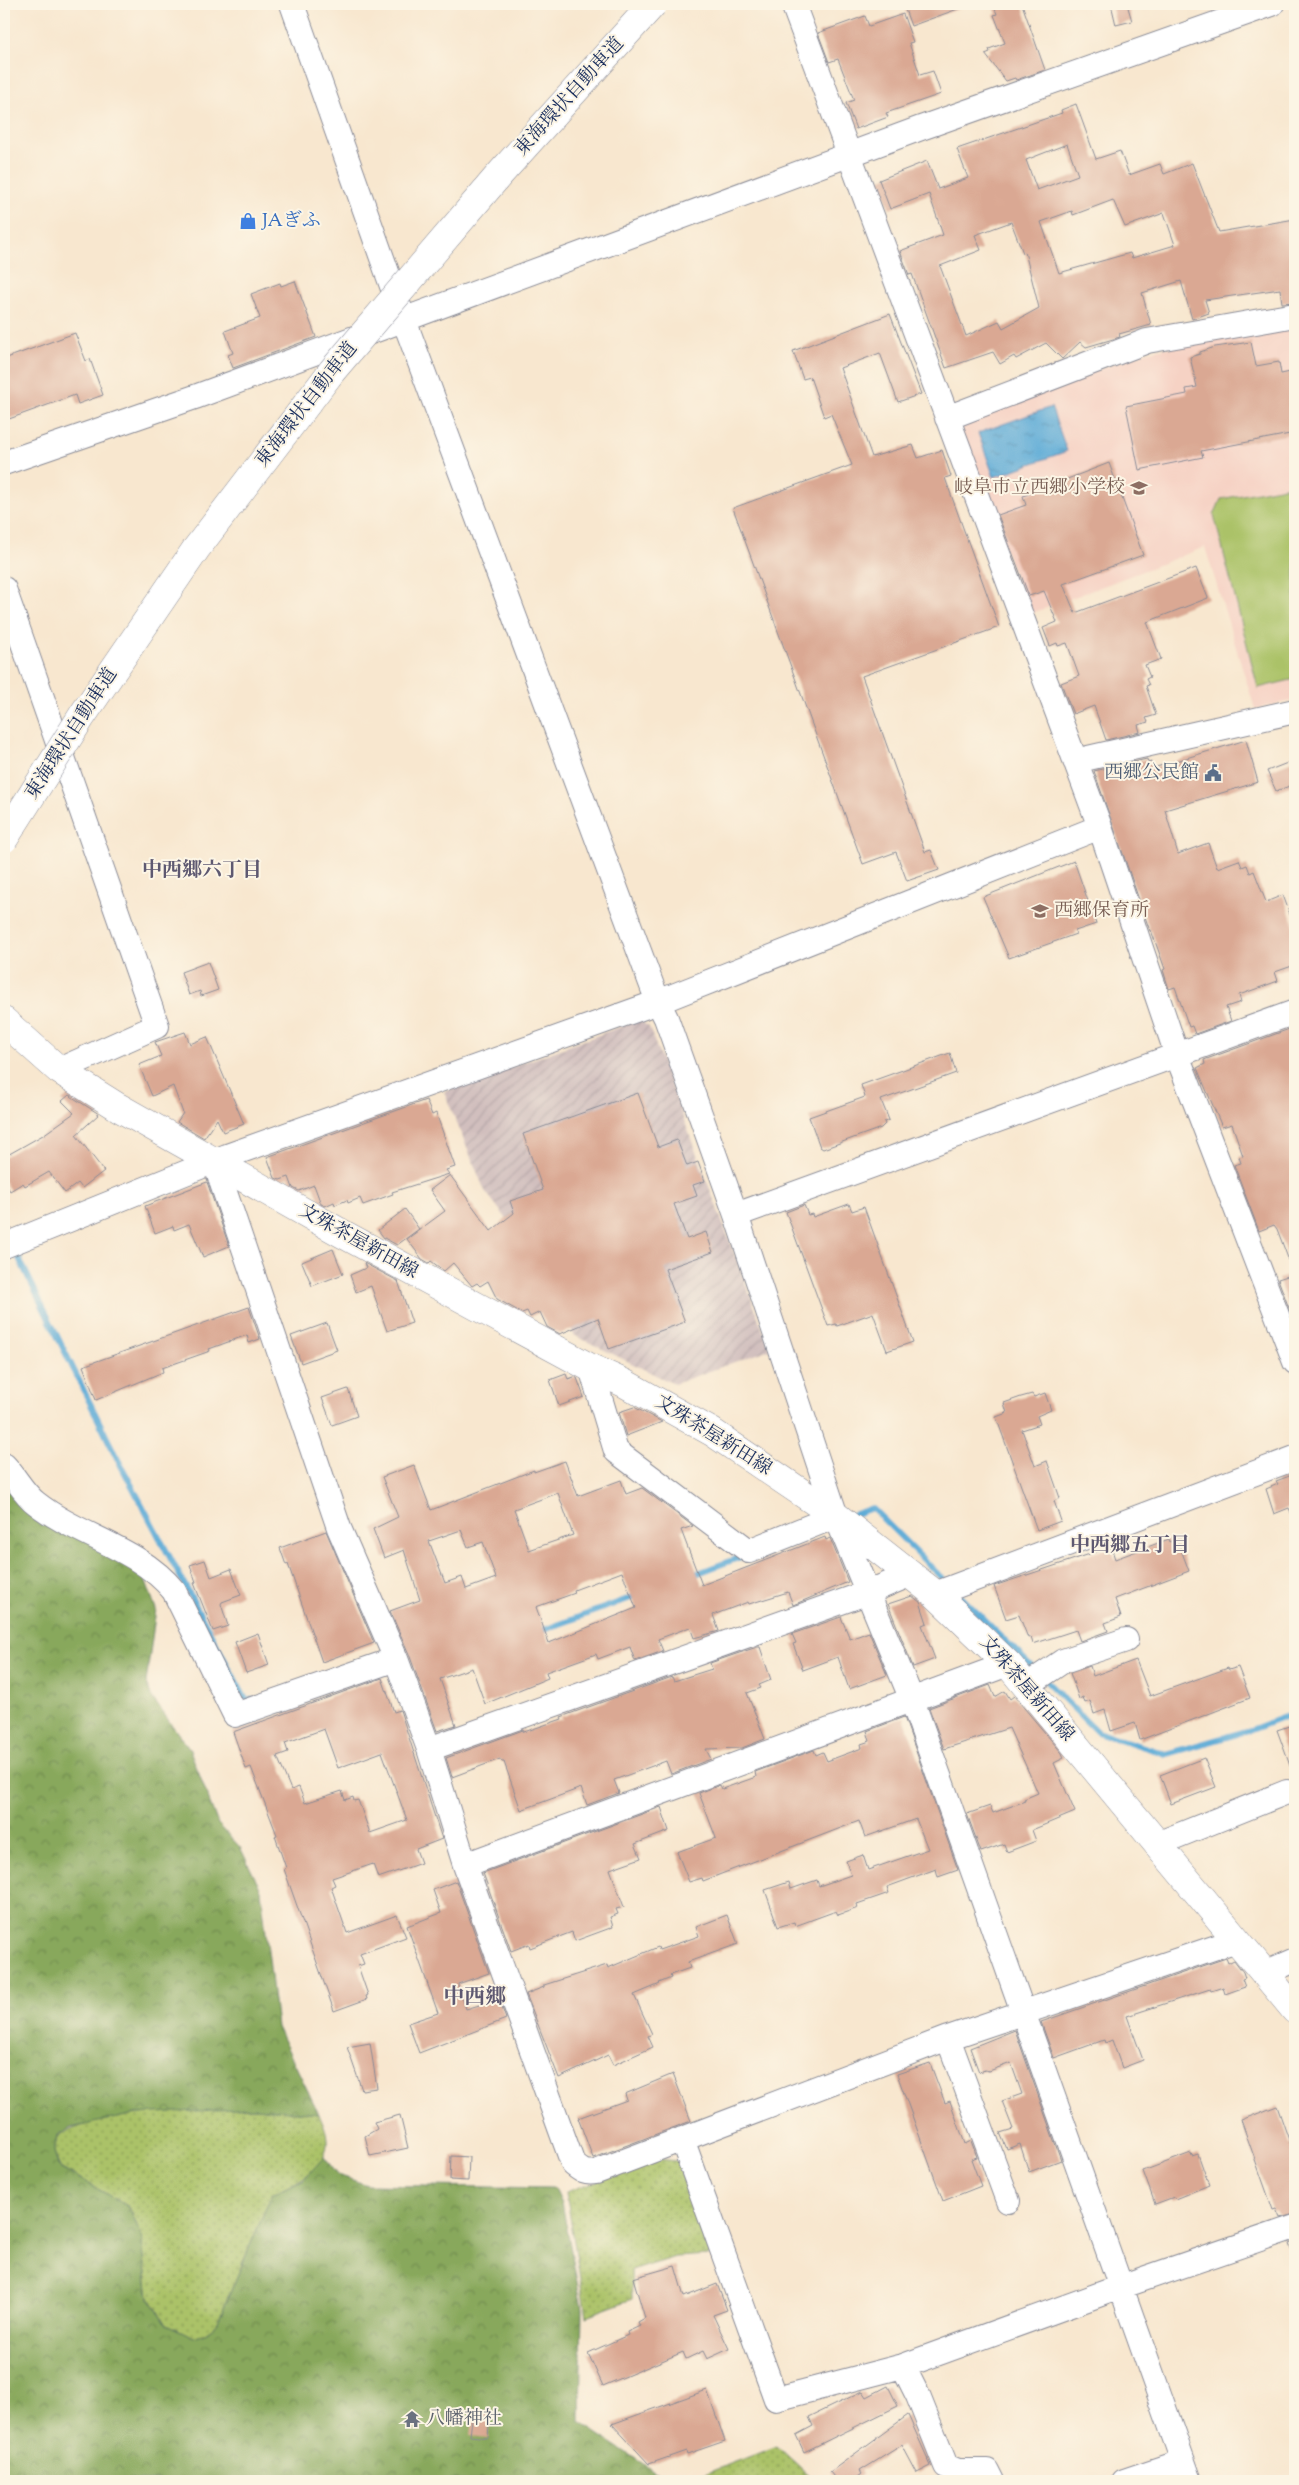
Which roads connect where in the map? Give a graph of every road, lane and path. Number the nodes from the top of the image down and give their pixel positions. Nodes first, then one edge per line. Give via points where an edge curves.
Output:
1 (292, 4) edge
2 (654, 4) edge
3 (793, 4) edge
4 (1272, 4) edge
5 (850, 154) junction
6 (1295, 315) edge
7 (404, 320) junction
8 (947, 418) junction
9 (4, 463) edge
10 (4, 589) edge
11 (1295, 711) edge
12 (1075, 761) junction
13 (1100, 827) junction
14 (4, 839) edge
15 (658, 1002) junction
16 (1295, 1012) edge
17 (4, 1021) edge
18 (1177, 1055) junction
19 (59, 1070) junction
20 (216, 1163) junction
21 (736, 1215) junction
22 (4, 1246) edge
23 (1295, 1362) edge
24 (591, 1368) junction
25 (1295, 1458) edge
26 (4, 1464) edge
27 (836, 1516) junction
28 (910, 1575) junction
29 (869, 1592) junction
30 (935, 1594) junction
31 (1126, 1640) dead end
32 (396, 1659) junction
33 (1008, 1664) junction
34 (1026, 1686) junction
35 (912, 1700) junction
36 (429, 1750) junction
37 (1287, 1792) dead end
38 (1157, 1844) junction
39 (466, 1865) junction
40 (1237, 1940) junction
41 (1295, 1960) edge
42 (1265, 1973) junction
43 (1295, 2010) edge
44 (1021, 2012) junction
45 (948, 2038) junction
46 (682, 2139) junction
47 (1008, 2201) dead end
48 (1295, 2228) edge
49 (1120, 2287) junction
50 (903, 2366) junction
51 (1187, 2471) edge
52 (992, 2481) edge
53 (1124, 2481) edge

1 - 7 street
2 - 14 main road, 東海環状自動車道, bridge via 499,175 332,371 196,549 82,716
3 - 5 street
4 - 5 street
5 - 7 street
5 - 8 street
6 - 8 street via 1147,341
7 - 9 street
7 - 15 street
8 - 12 street
10 - 19 street via 157,1026
11 - 12 street
12 - 13 street
13 - 15 street
13 - 18 street
15 - 20 street via 227,1156
15 - 21 street
16 - 18 street
17 - 19 main road, 文殊茶屋新田線
18 - 21 street
18 - 23 street
19 - 20 main road, 文殊茶屋新田線
20 - 22 street
20 - 24 main road, 文殊茶屋新田線
20 - 32 street via 339,1528
21 - 27 street
24 - 27 main road, 文殊茶屋新田線 via 712,1432
24 - 27 street via 616,1450 749,1551
25 - 30 street
26 - 32 street via 35,1502 134,1556 163,1577 174,1591 235,1715
27 - 28 main road, 文殊茶屋新田線
27 - 29 street
28 - 29 street
28 - 30 main road, 文殊茶屋新田線
29 - 35 street
29 - 36 street
30 - 33 main road, 文殊茶屋新田線
31 - 34 street via 1063,1661
32 - 36 street
33 - 34 main road, 文殊茶屋新田線
33 - 35 street
34 - 38 main road, 文殊茶屋新田線
35 - 39 street
35 - 44 street
36 - 39 street
37 - 38 street
38 - 40 main road, 文殊茶屋新田線
39 - 46 street via 573,2164 587,2174 596,2172
40 - 42 main road, 文殊茶屋新田線
40 - 44 street
41 - 42 street
42 - 43 main road, 文殊茶屋新田線
44 - 45 street
44 - 49 street
45 - 46 street
45 - 47 street
46 - 50 street via 776,2399
48 - 49 street
49 - 50 street
49 - 51 street
50 - 52 street via 946,2466 958,2472 987,2471
51 - 53 street

